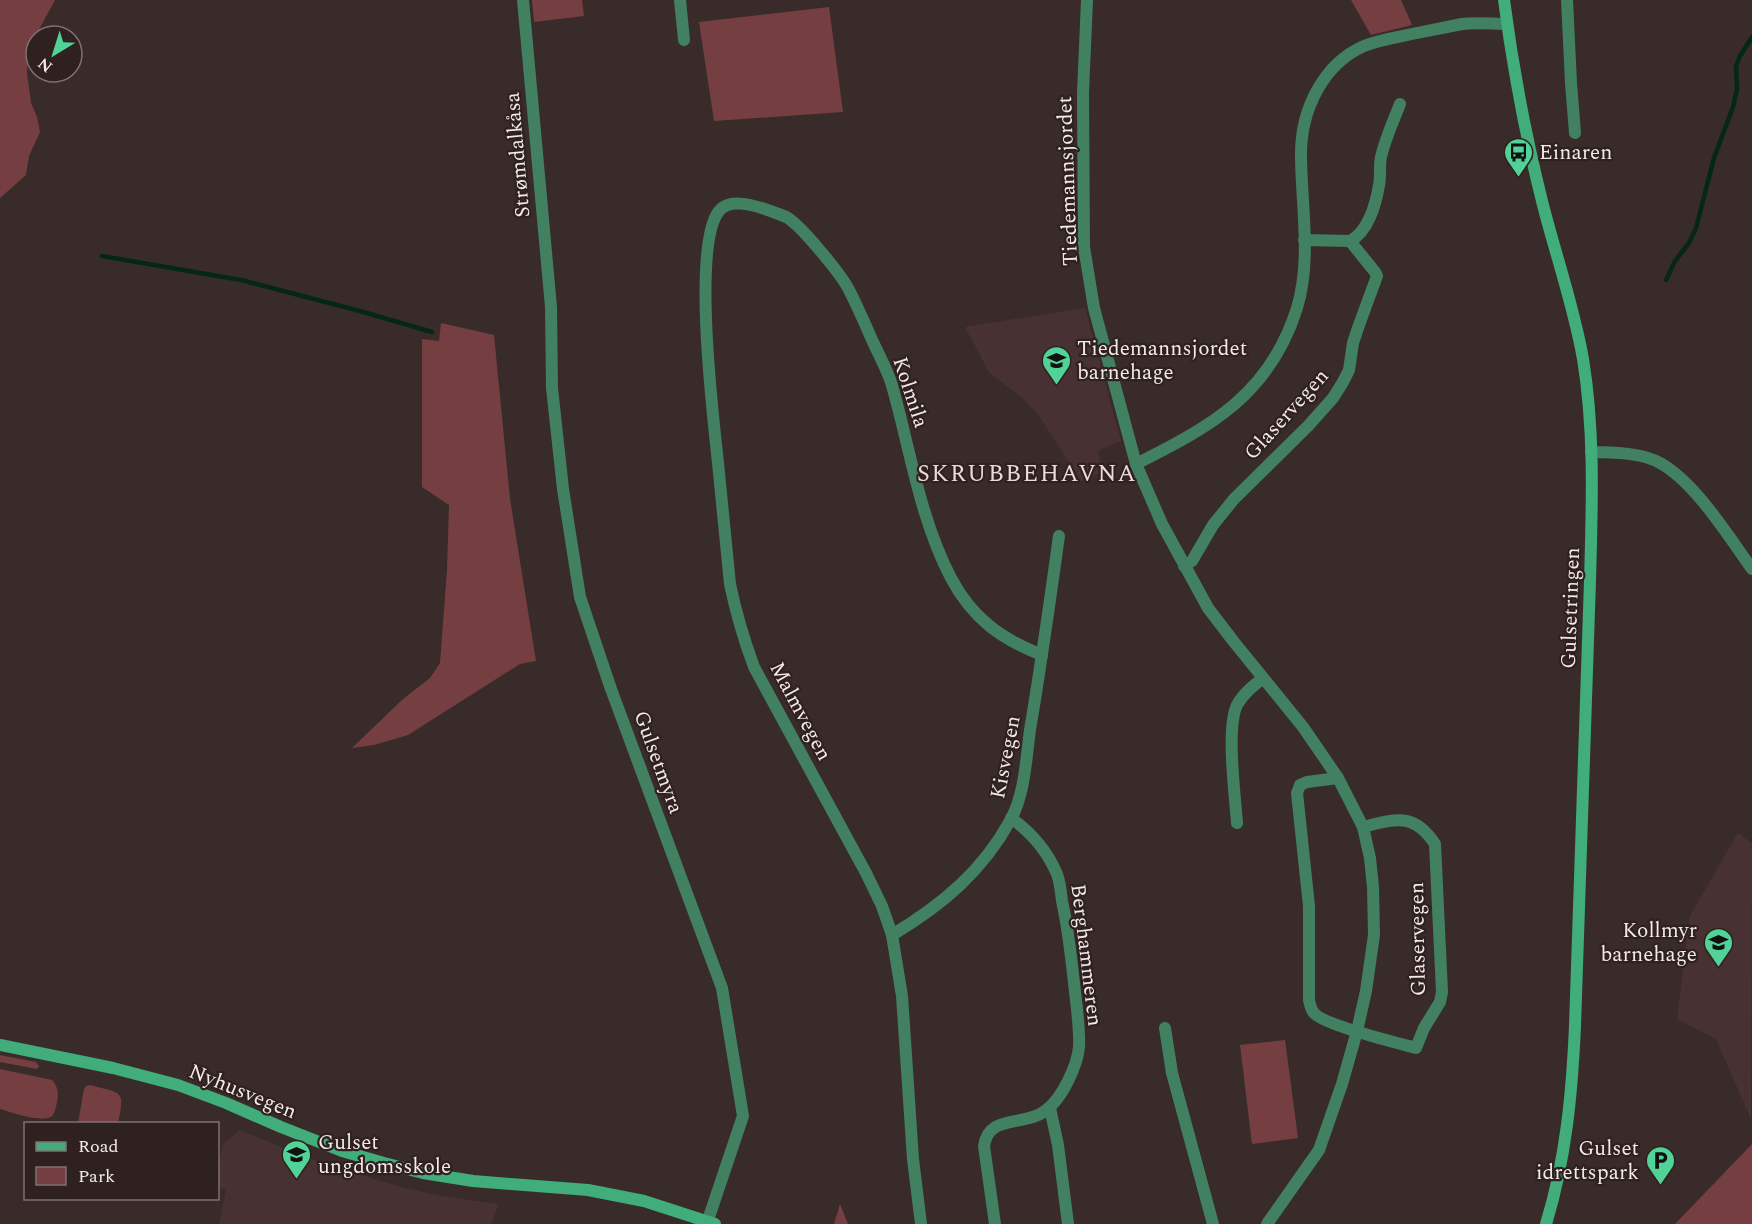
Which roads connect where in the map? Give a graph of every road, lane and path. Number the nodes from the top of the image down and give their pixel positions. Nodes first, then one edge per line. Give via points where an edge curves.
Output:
1 (523, 0) edge
2 (680, 0) edge
3 (1086, 0) edge
4 (1504, 0) edge
5 (1567, 0) edge
6 (1508, 24) junction
7 (684, 40) dead end
8 (1400, 104) dead end
9 (1575, 133) dead end
10 (725, 205) joint
11 (1304, 240) junction
12 (1350, 241) junction
13 (551, 307) joint
14 (1591, 452) junction
15 (1136, 464) junction
16 (1059, 536) dead end
17 (1184, 566) junction
18 (1752, 568) edge
19 (1042, 655) junction
20 (1263, 678) junction
21 (1338, 778) junction
22 (1011, 818) junction
23 (1238, 823) dead end
24 (1363, 827) junction
25 (892, 935) junction
26 (1165, 1028) dead end
27 (1357, 1031) junction
28 (0, 1045) edge
29 (1050, 1108) junction
30 (712, 1222) edge
31 (921, 1224) edge
32 (995, 1224) edge
33 (1068, 1224) edge
34 (1214, 1224) edge
35 (1267, 1224) edge
36 (1546, 1224) edge

1 - 13 street, Strømdalkåsa
2 - 7 street
3 - 15 street, Tiedemannsjordet via 1084,247 1094,308
4 - 6 street, Gulsetringen
5 - 9 street
6 - 11 street, Glaservegen via 1464,24 1378,41 1337,64 1313,97 1302,133
6 - 14 street, Gulsetringen via 1528,136 1583,357
8 - 12 street via 1384,147 1374,206 1358,237
10 - 19 street, Kolmila via 758,207 787,218 800,228 847,286 890,379 921,497 951,578 965,602 984,622 1004,637
10 - 25 street, Malmvegen via 715,217 707,251 707,339 736,613 754,667 866,873
11 - 12 street
11 - 15 street, Glaservegen via 1297,307 1264,373 1232,408
12 - 17 street, Glaservegen via 1377,276 1343,382 1308,426 1234,498 1192,561
13 - 30 street, Gulsetmyra via 552,388 580,597 722,988 742,1116
14 - 18 street via 1633,455 1660,463 1702,501
14 - 36 street, Gulsetringen via 1575,1038 1566,1137
15 - 17 street, Glaservegen
16 - 19 street, Kisvegen
17 - 20 street, Glaservegen via 1208,608
19 - 22 street, Kisvegen via 1022,781
20 - 21 street, Glaservegen
20 - 23 street via 1249,689 1234,711 1232,758
21 - 24 street, Glaservegen
21 - 27 street, Glaservegen via 1307,782 1300,785 1297,793 1309,906 1309,1000 1320,1018
22 - 25 street, Kisvegen via 965,882
22 - 29 street, Berghammeren via 1036,838 1047,854 1058,876 1068,928 1079,1046 1069,1079
24 - 27 street, Glaservegen via 1375,912 1371,960
24 - 27 street, Glaservegen via 1403,819 1428,834 1435,844 1442,992 1416,1048
25 - 31 street, Malmvegen via 902,996
26 - 34 street via 1172,1073
27 - 35 street, Glaservegen via 1319,1150
28 - 30 street, Nyhusvegen via 178,1085 342,1151 423,1173 588,1190 644,1201
29 - 32 street via 1023,1121 997,1125 985,1138
29 - 33 street

